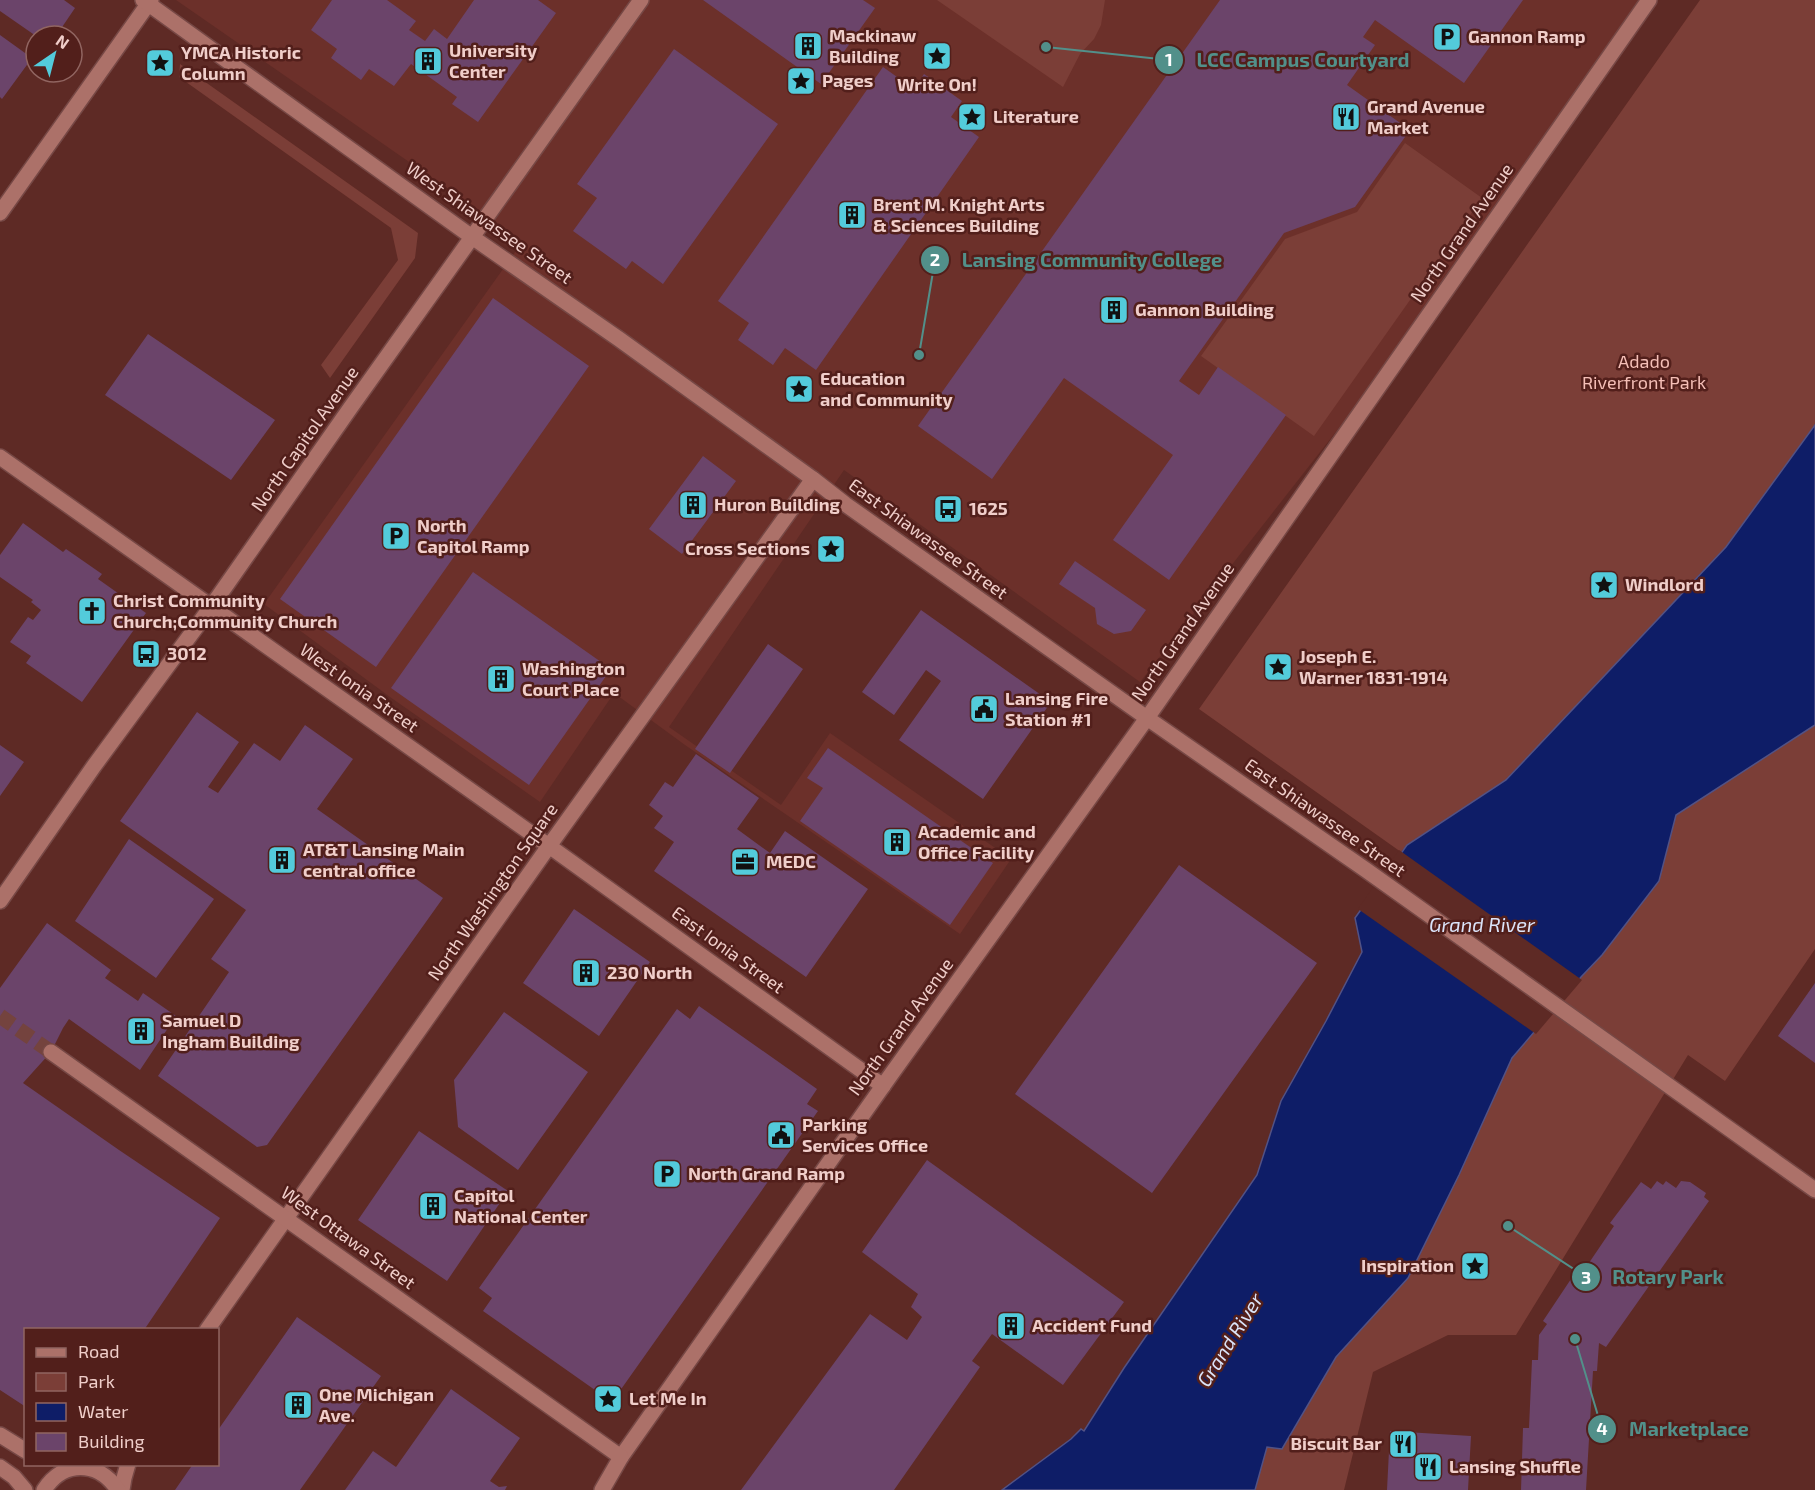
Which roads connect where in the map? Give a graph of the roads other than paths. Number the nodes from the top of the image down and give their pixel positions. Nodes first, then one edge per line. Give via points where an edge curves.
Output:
1 (641, 0) edge
2 (1649, 0) edge
3 (147, 1) edge
4 (0, 213) edge
5 (472, 237) junction
6 (0, 457) edge
7 (813, 479) junction
8 (211, 607) junction
9 (1147, 718) junction
10 (549, 846) junction
11 (0, 901) edge
12 (51, 1052) tunnel mouth
13 (883, 1086) junction
14 (1815, 1190) edge
15 (287, 1219) junction
16 (208, 1328) edge
17 (0, 1435) edge
18 (24, 1450) edge
19 (621, 1457) junction
20 (128, 1466) edge
21 (0, 1467) edge
22 (77, 1467) edge
23 (25, 1490) edge
24 (44, 1490) edge
25 (118, 1490) edge
26 (122, 1490) edge
27 (602, 1490) edge

1 - 5 street, North Capitol Avenue
2 - 9 street, North Grand Avenue
3 - 4 street
3 - 5 street, West Shiawassee Street
5 - 7 street, West Shiawassee Street
5 - 8 street, North Capitol Avenue
6 - 8 street, West Ionia Street
7 - 9 street, East Shiawassee Street
7 - 10 street, North Washington Square
8 - 10 street, West Ionia Street
8 - 11 street, North Capitol Avenue
9 - 13 street, North Grand Avenue
9 - 14 street, East Shiawassee Street
10 - 13 street, East Ionia Street
10 - 15 street, North Washington Square
12 - 15 street, West Ottawa Street
13 - 19 street, North Grand Avenue
15 - 16 street, North Washington Square
15 - 19 street, West Ottawa Street
17 - 18 street
19 - 27 street, North Grand Avenue
20 - 26 street
21 - 23 street
22 - 24 street via 53,1478
22 - 25 street via 101,1473

